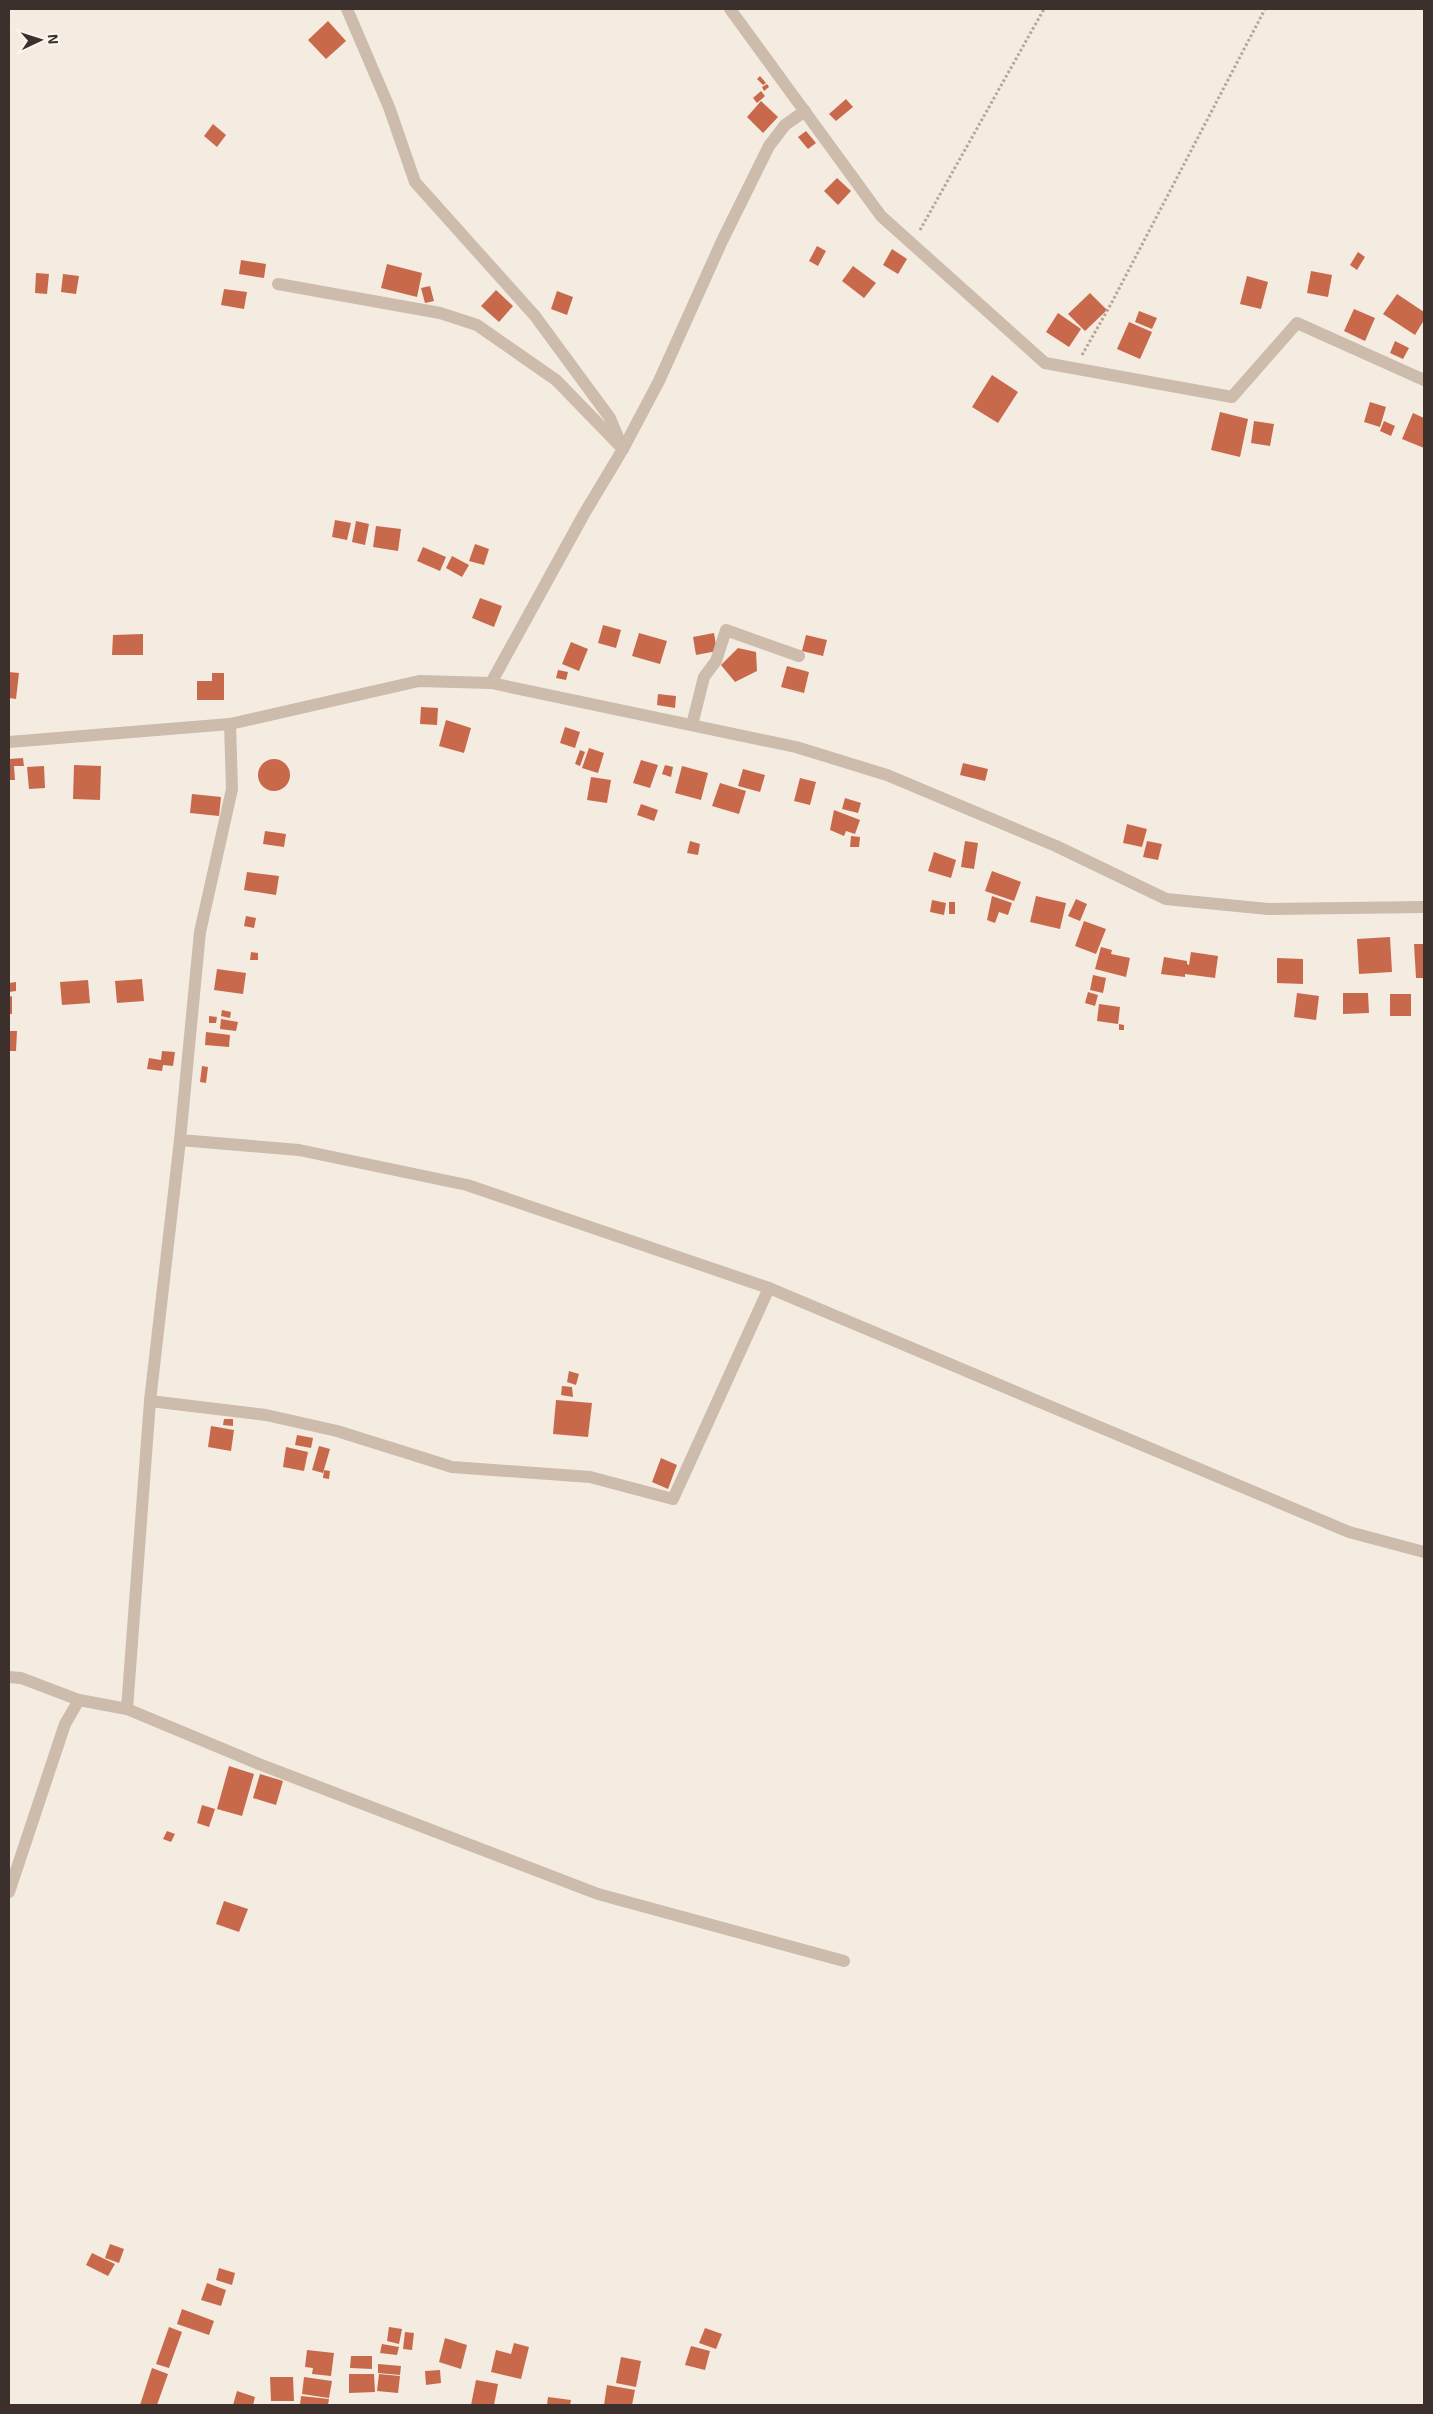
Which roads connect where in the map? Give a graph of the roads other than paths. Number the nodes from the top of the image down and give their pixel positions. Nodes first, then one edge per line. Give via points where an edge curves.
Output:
1 (347, 9) edge
2 (730, 9) edge
3 (805, 111) junction
4 (278, 284) dead end
5 (1424, 380) edge
6 (623, 449) junction
7 (799, 656) dead end
8 (491, 683) junction
9 (230, 724) junction
10 (692, 725) junction
11 (9, 742) edge
12 (1424, 906) edge
13 (180, 1140) junction
14 (769, 1288) junction
15 (150, 1402) junction
16 (1424, 1552) edge
17 (9, 1677) edge
18 (79, 1700) junction
19 (127, 1709) junction
20 (9, 1892) edge
21 (844, 1961) dead end

1 - 6 street via 389,107 415,182 536,316 610,418
2 - 3 street
3 - 5 street via 881,216 1045,363 1232,397 1297,324
3 - 6 street via 785,126 769,146 659,381
4 - 6 street via 440,313 477,325 556,380
6 - 8 street
7 - 10 street via 726,630 716,660 704,677
8 - 9 street via 419,681
8 - 10 street
9 - 11 street
9 - 13 street via 232,789 200,932
10 - 12 street via 796,747 886,775 1056,846 1166,899 1268,908
13 - 14 street via 299,1150 467,1185
13 - 15 street
14 - 15 street via 673,1499 590,1477 452,1466 266,1415
14 - 16 street via 1349,1532
15 - 19 street
17 - 18 street via 21,1678
18 - 19 street
18 - 20 street via 65,1724
19 - 21 street via 259,1764 598,1894

